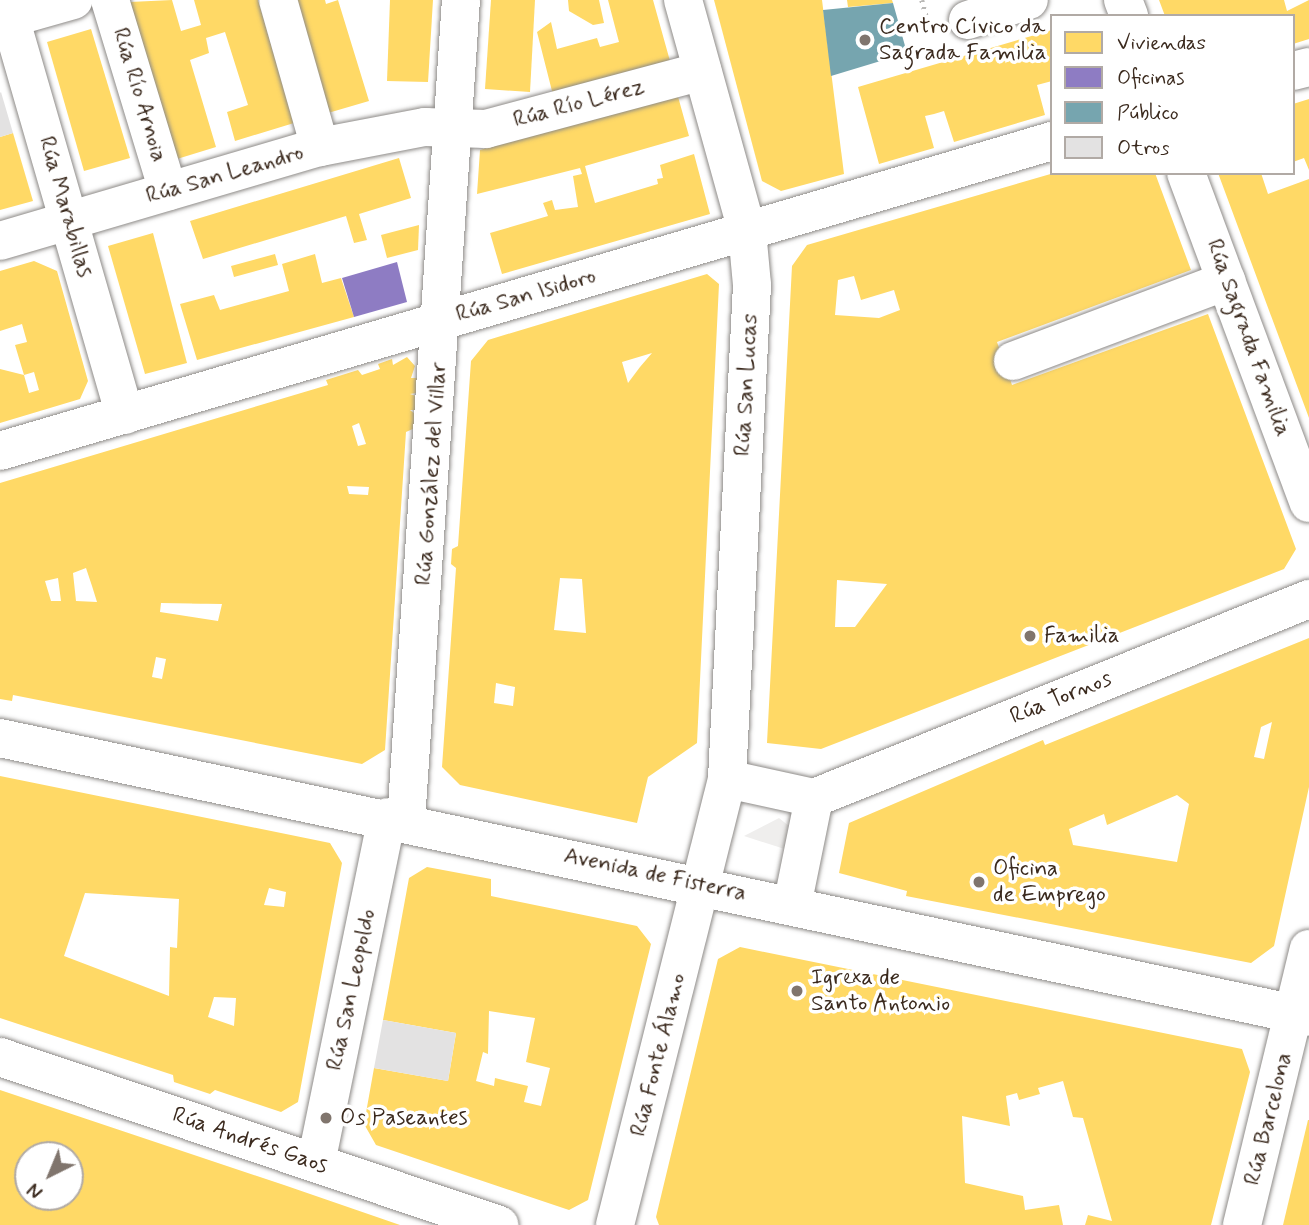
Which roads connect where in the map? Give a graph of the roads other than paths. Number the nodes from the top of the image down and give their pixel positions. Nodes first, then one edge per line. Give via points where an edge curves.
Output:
1 (73, 0) edge
2 (110, 0) edge
3 (278, 0) edge
4 (461, 0) edge
5 (683, 0) edge
6 (1029, 0) edge
7 (7, 9) edge
8 (968, 20) dead end
9 (702, 71) junction
10 (454, 128) junction
11 (1050, 142) edge
12 (320, 147) junction
13 (1187, 175) edge
14 (168, 191) junction
15 (69, 221) junction
16 (747, 231) junction
17 (0, 241) edge
18 (1226, 281) junction
19 (442, 320) junction
20 (1013, 361) dead end
21 (125, 415) junction
22 (0, 452) edge
23 (1309, 503) edge
24 (1309, 599) edge
25 (0, 738) edge
26 (727, 779) junction
27 (814, 798) junction
28 (397, 819) junction
29 (702, 886) junction
30 (792, 906) junction
31 (1309, 949) edge
32 (1302, 1016) edge
33 (0, 1057) edge
34 (316, 1163) junction
35 (499, 1225) edge
36 (615, 1225) edge
37 (1242, 1225) edge

1 - 7 street
2 - 14 street, Rúa Río Arnoia
3 - 12 street
4 - 10 street, Rúa González del Villar
5 - 9 street, Rúa San Lucas
6 - 8 street
7 - 15 street, Rúa Marabillas
9 - 10 street, Rúa Río Lérez via 486,129
9 - 16 street, Rúa San Lucas
10 - 12 street, Rúa San Leandro via 425,127
10 - 19 street, Rúa González del Villar
11 - 16 street, Rúa San Isidoro
12 - 14 street, Rúa San Leandro
13 - 18 street, Rúa Sagrada Familia
14 - 15 street, Rúa San Leandro
15 - 17 street, Rúa San Leandro
15 - 21 street, Rúa Marabillas
16 - 19 street, Rúa San Isidoro
16 - 26 street, Rúa San Lucas via 752,285
18 - 20 street
18 - 23 street, Rúa Sagrada Familia
19 - 21 street, Rúa San Isidoro
19 - 28 street, Rúa González del Villar
21 - 22 street, Rúa San Isidoro
24 - 27 street, Rúa Tornos
25 - 28 street, Avenida de Fisterra
26 - 27 street
26 - 29 street, Rúa San Lucas
27 - 30 street
28 - 29 street, Avenida de Fisterra
28 - 34 street, Rúa San Leopoldo
29 - 30 street, Avenida de Fisterra
29 - 36 street, Rúa Fonte Álamo
30 - 32 street, Avenida de Fisterra
31 - 32 street, Rúa Barcelona
32 - 37 street, Rúa Barcelona
33 - 34 street, Rúa Andrés Gaos
34 - 35 street, Rúa Andrés Gaos

